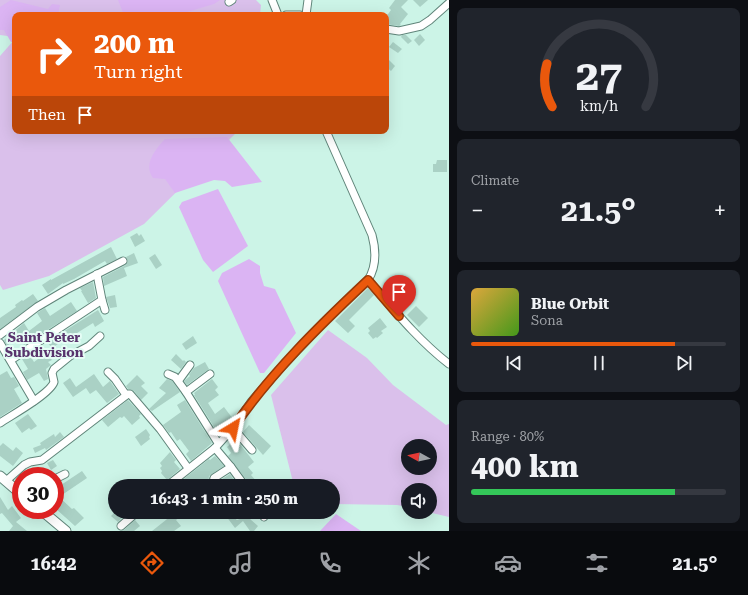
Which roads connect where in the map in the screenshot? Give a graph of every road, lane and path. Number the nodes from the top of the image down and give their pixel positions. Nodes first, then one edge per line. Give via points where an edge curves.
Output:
1 (272, 0) edge
2 (308, 0) edge
3 (449, 3) edge
4 (277, 12) edge
5 (306, 12) edge
6 (389, 29) edge
7 (327, 134) edge
8 (123, 261) dead end
9 (97, 274) junction
10 (368, 280) junction
11 (102, 300) junction
12 (105, 310) dead end
13 (0, 335) edge
14 (100, 336) dead end
15 (0, 344) edge
16 (11, 360) junction
17 (449, 364) edge
18 (190, 365) dead end
19 (108, 372) dead end
20 (168, 374) dead end
21 (210, 374) dead end
22 (179, 380) junction
23 (186, 392) junction
24 (126, 395) junction
25 (34, 401) junction
26 (0, 423) edge
27 (233, 428) junction
28 (217, 445) junction
29 (252, 450) dead end
30 (231, 467) junction
31 (188, 468) junction
32 (3, 479) edge
33 (175, 479) edge
34 (214, 479) edge
35 (240, 479) edge
36 (12, 486) edge
37 (52, 519) edge
38 (129, 519) edge
39 (121, 526) dead end
40 (66, 531) edge

1 - 4 street
2 - 5 street
3 - 6 street via 421,26 399,31
7 - 10 street via 372,234 375,246 374,267
8 - 9 street
9 - 11 street
9 - 13 street via 37,307
10 - 17 street via 409,328
10 - 27 street via 297,350 251,402
11 - 12 street
11 - 16 street
14 - 25 street via 54,368 51,388
15 - 16 street
16 - 25 street
18 - 22 street
19 - 24 street
20 - 22 street
21 - 23 street
22 - 23 street
23 - 28 street
24 - 31 street via 130,394 160,429
24 - 32 street via 42,460 30,462
25 - 26 street
27 - 28 street
27 - 29 street
28 - 30 street
28 - 31 street
30 - 34 street
30 - 35 street
31 - 33 street
32 - 36 main road
37 - 40 main road
38 - 39 street

